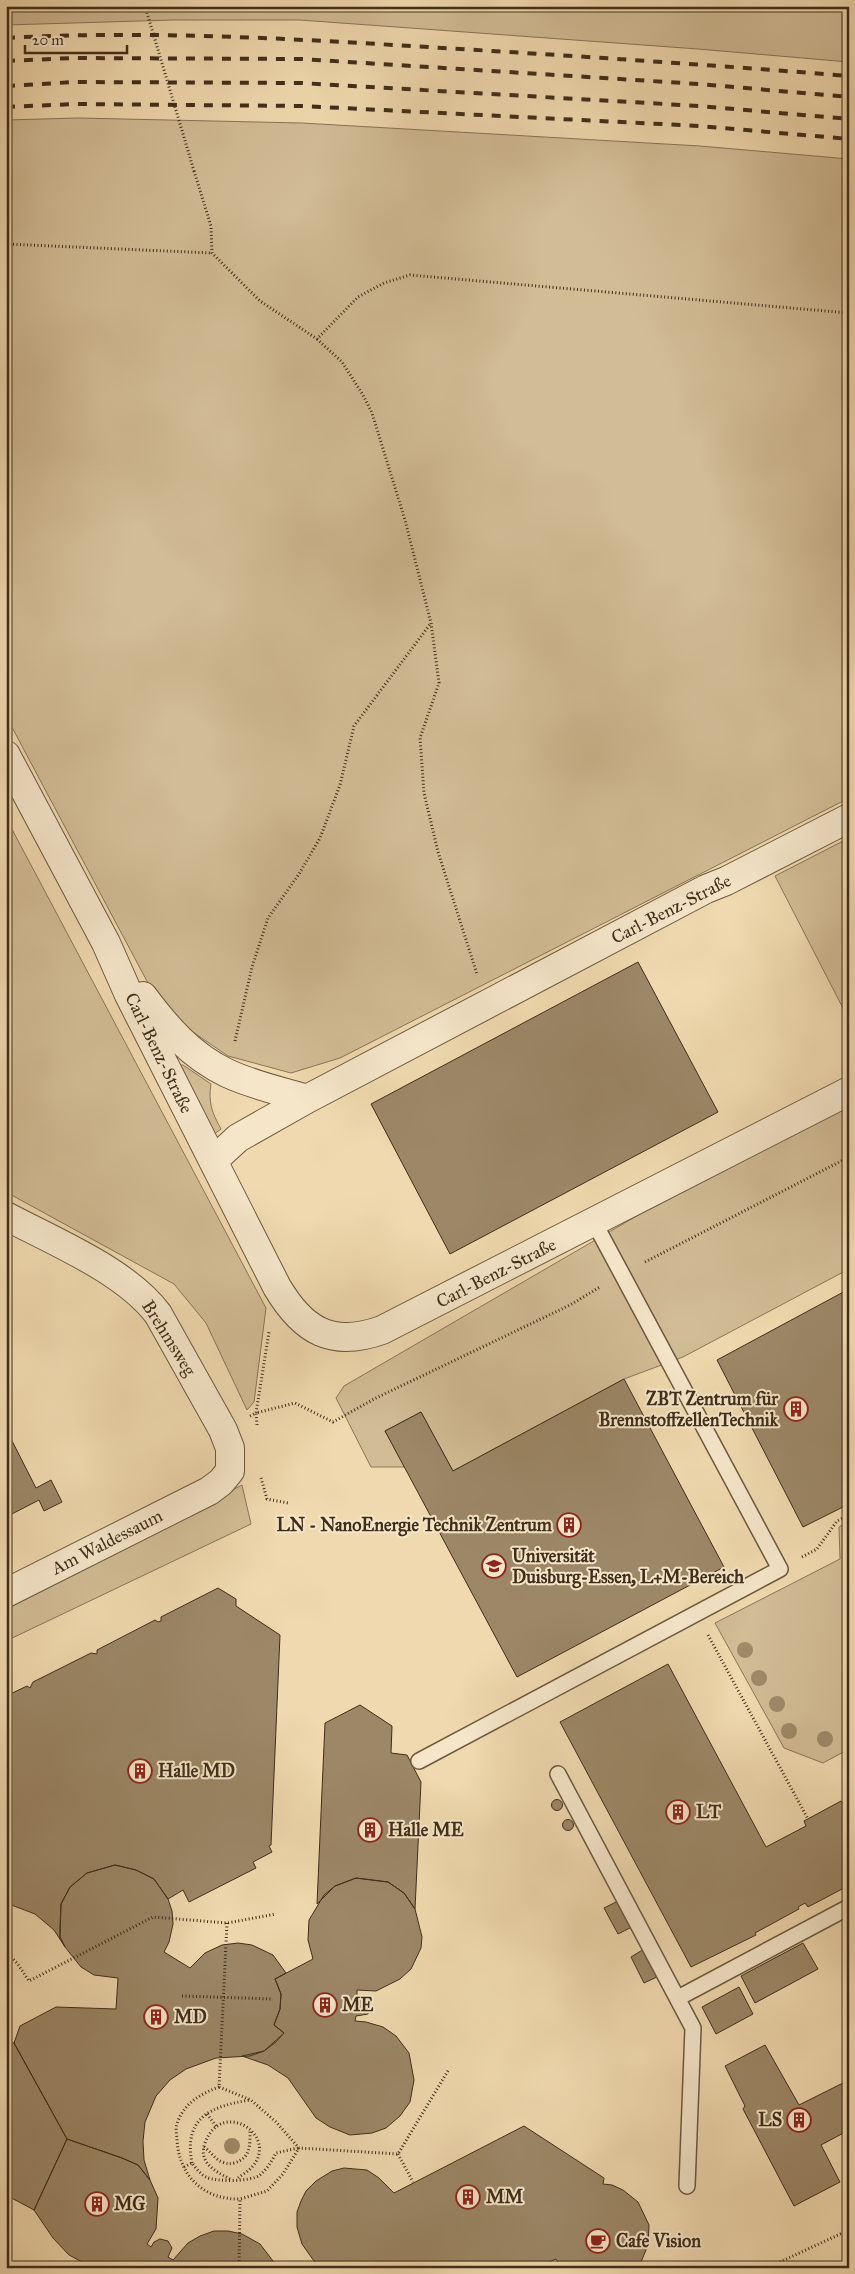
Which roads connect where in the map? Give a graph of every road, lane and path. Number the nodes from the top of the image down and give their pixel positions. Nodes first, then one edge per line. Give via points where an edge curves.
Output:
1 (145, 6) edge
2 (6, 244) edge
3 (212, 253) junction
4 (849, 313) edge
5 (317, 339) junction
6 (431, 623) junction
7 (6, 755) edge
8 (849, 818) edge
9 (106, 943) junction
10 (487, 1005) junction
11 (227, 1073) junction
12 (849, 1091) edge
13 (307, 1100) junction
14 (849, 1157) edge
15 (213, 1161) junction
16 (6, 1216) edge
17 (594, 1222) junction
18 (622, 1274) junction
19 (277, 1287) junction
20 (256, 1413) junction
21 (223, 1430) junction
22 (257, 1430) dead end
23 (260, 1475) dead end
24 (208, 1491) joint
25 (288, 1503) dead end
26 (849, 1515) edge
27 (780, 1569) junction
28 (6, 1593) edge
29 (697, 1613) junction
30 (419, 1762) dead end
31 (558, 1774) dead end
32 (808, 1819) dead end
33 (849, 1906) edge
34 (276, 1914) dead end
35 (227, 1924) junction
36 (6, 1952) edge
37 (182, 1996) dead end
38 (223, 1997) junction
39 (678, 1998) junction
40 (272, 1999) dead end
41 (449, 2069) dead end
42 (219, 2087) junction
43 (251, 2100) junction
44 (206, 2114) junction
45 (216, 2126) junction
46 (250, 2129) junction
47 (204, 2146) junction
48 (299, 2148) junction
49 (398, 2154) junction
50 (192, 2163) junction
51 (184, 2167) junction
52 (230, 2179) junction
53 (237, 2179) junction
54 (413, 2182) dead end
55 (687, 2186) dead end
56 (240, 2199) junction
57 (849, 2230) edge
58 (239, 2268) edge
59 (767, 2268) edge

1 - 3 path, bridge via 211,226
2 - 3 path
3 - 5 path via 260,301
4 - 5 path via 410,275 358,296
5 - 6 path via 342,362 364,394 372,413 405,520
6 - 10 path via 439,683 420,738 424,793 438,852
6 - 11 path via 354,726 340,785 320,838 268,918 252,967
7 - 9 street, Carl-Benz-Straße
8 - 10 street, Carl-Benz-Straße via 706,889
9 - 11 street, Carl-Benz-Straße via 176,1037 195,1054
9 - 15 street, Carl-Benz-Straße
10 - 13 street, Carl-Benz-Straße
11 - 13 street, Carl-Benz-Straße
12 - 17 street, Carl-Benz-Straße
13 - 15 street, Carl-Benz-Straße via 238,1138
14 - 18 path
15 - 19 street, Carl-Benz-Straße
16 - 21 street, Brehmsweg via 114,1274 140,1293 158,1314
17 - 18 lane
17 - 19 street, Carl-Benz-Straße via 418,1313 368,1335 340,1338 320,1333 296,1313
18 - 20 path via 570,1304 333,1422 295,1403
18 - 27 lane
19 - 20 path
20 - 21 path
20 - 22 path
21 - 24 street, Brehmsweg via 232,1457 230,1471
23 - 25 path via 267,1499
24 - 28 street, Am Waldessaum
26 - 27 path via 838,1521 817,1549
27 - 29 lane
29 - 30 lane
29 - 32 path
31 - 39 lane
33 - 39 lane
34 - 35 path
35 - 36 path via 153,1917 29,1981
35 - 38 path
37 - 38 path
38 - 40 path
38 - 42 path
39 - 55 lane via 693,2028
41 - 49 path
42 - 43 path
42 - 51 path via 190,2103 176,2125 177,2150
43 - 44 path via 218,2107
43 - 48 path
44 - 45 path
44 - 50 path via 194,2128 190,2150
45 - 46 path via 238,2122
45 - 47 path
46 - 47 path via 250,2147 247,2156 240,2161 221,2162
46 - 53 path via 259,2142 260,2152 252,2168
47 - 52 path via 207,2164
48 - 49 path
48 - 53 path via 276,2153 258,2176
48 - 56 path via 283,2174 267,2191
49 - 54 path
50 - 51 path
50 - 52 path via 205,2177
51 - 56 path via 193,2183 229,2199
52 - 53 path
56 - 58 path
57 - 59 path

